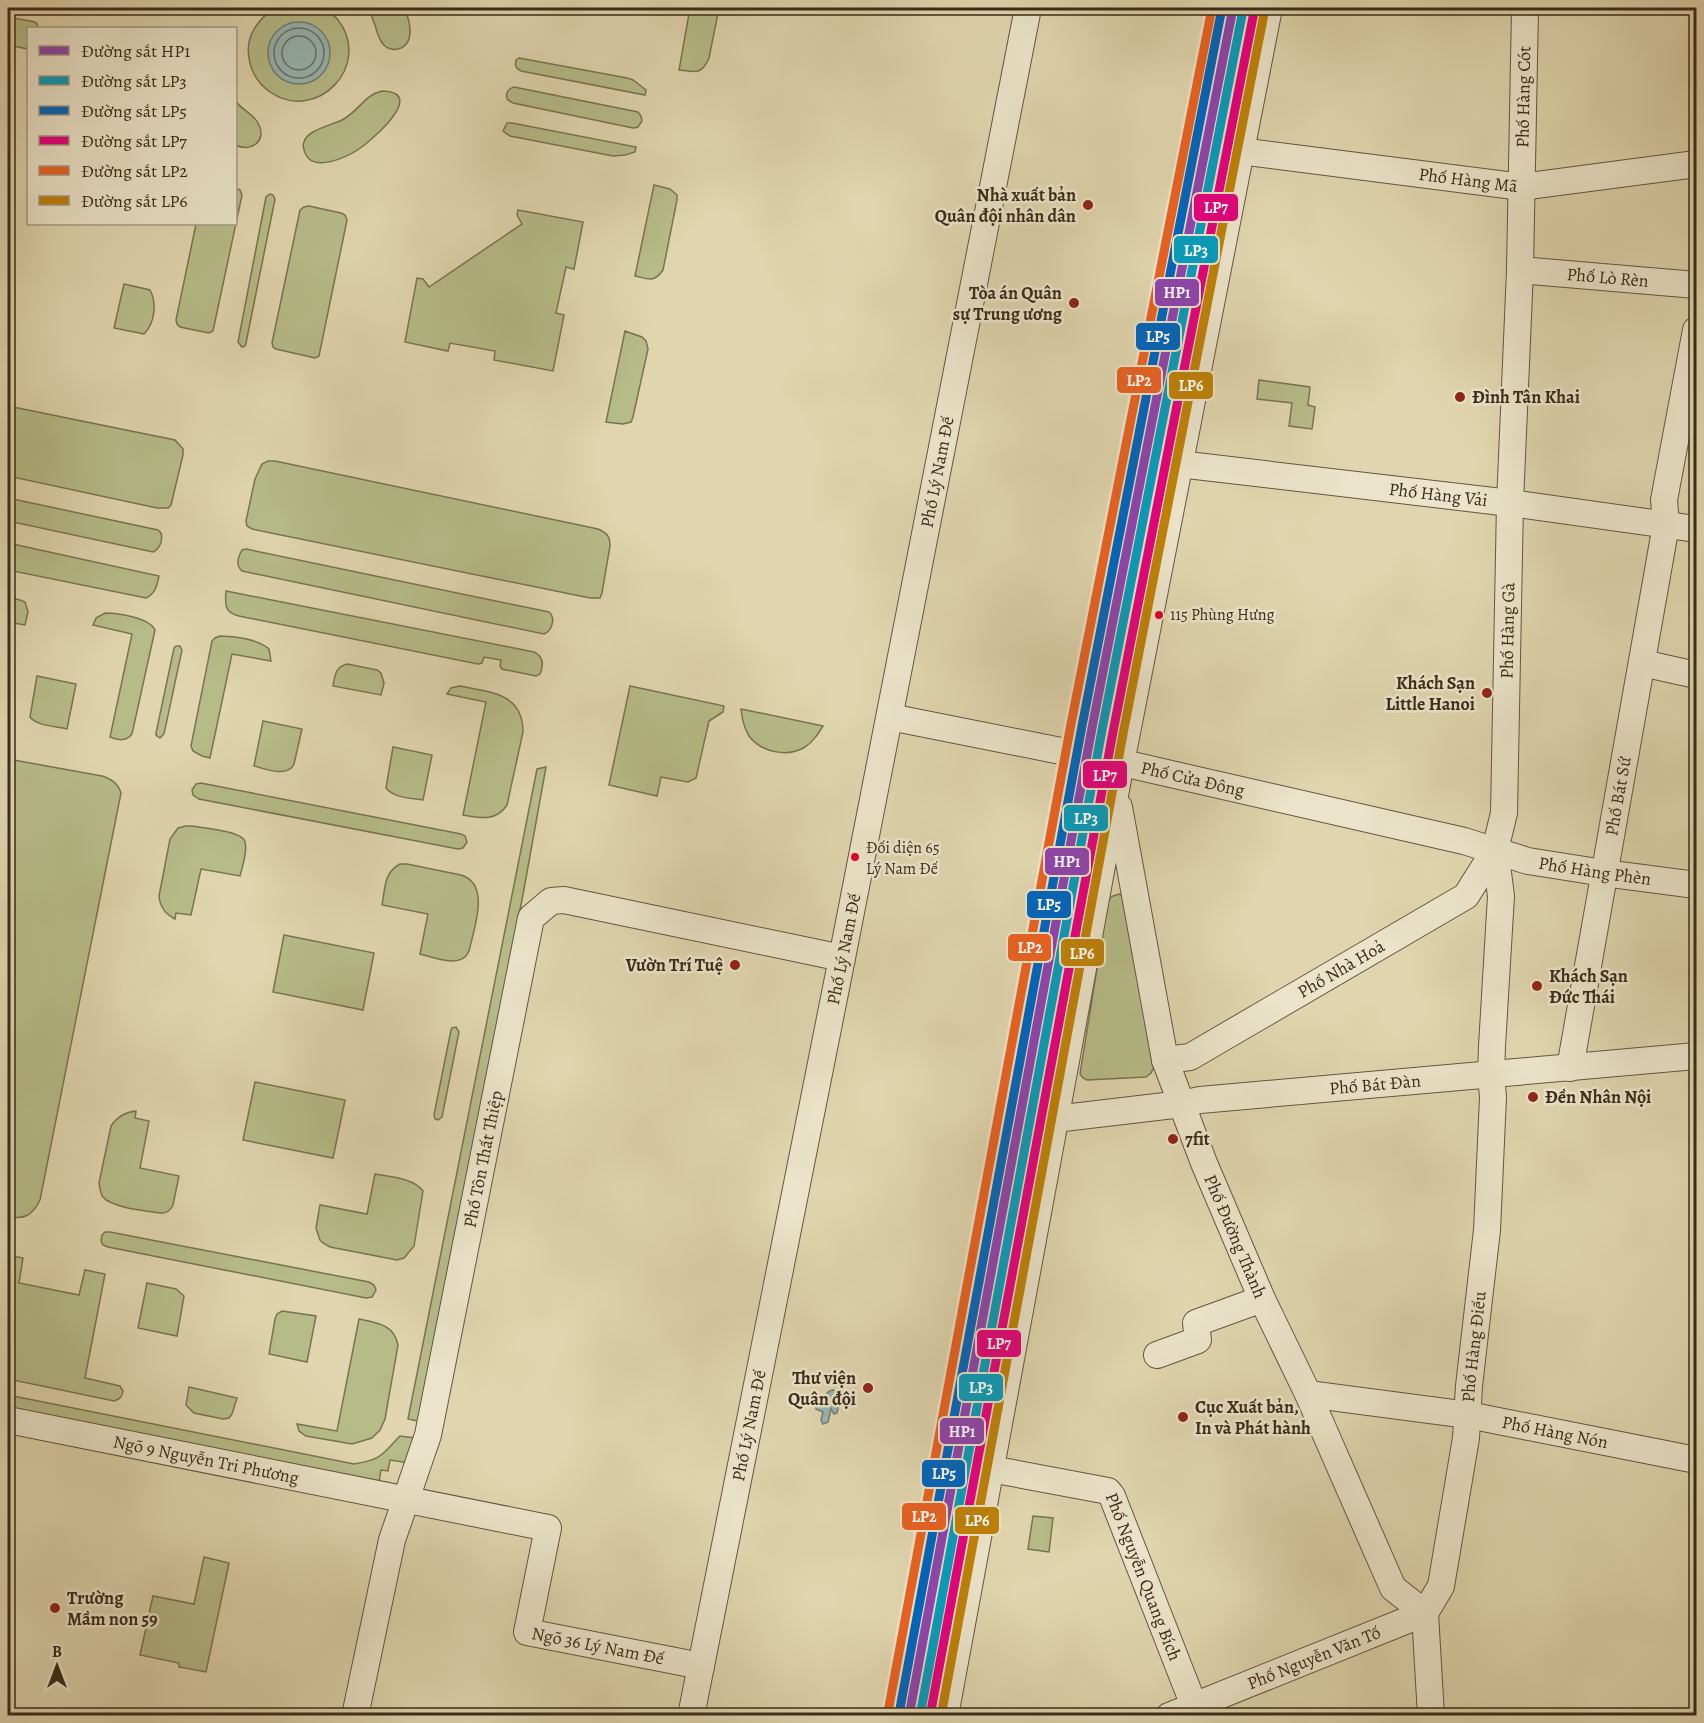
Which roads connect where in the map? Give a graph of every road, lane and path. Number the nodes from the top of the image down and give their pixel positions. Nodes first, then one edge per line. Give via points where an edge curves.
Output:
1 (1028, 8) edge
2 (1269, 8) edge
3 (1525, 8) edge
4 (1240, 151) junction
5 (1696, 164) edge
6 (1522, 187) junction
7 (1520, 270) junction
8 (1696, 285) edge
9 (1696, 330) edge
10 (1179, 464) junction
11 (1510, 503) junction
12 (1666, 525) junction
13 (1696, 529) edge
14 (1642, 663) junction
15 (1696, 675) edge
16 (890, 717) junction
17 (1121, 763) junction
18 (1116, 792) junction
19 (1495, 850) junction
20 (1604, 873) junction
21 (1696, 885) edge
22 (842, 958) junction
23 (1696, 1056) edge
24 (1165, 1060) junction
25 (1570, 1068) junction
26 (1491, 1075) junction
27 (1182, 1104) junction
28 (1056, 1119) junction
29 (1262, 1299) junction
30 (1157, 1354) dead end
31 (1308, 1394) junction
32 (1468, 1415) junction
33 (8, 1420) edge
34 (1696, 1460) edge
35 (991, 1469) junction
36 (405, 1500) junction
37 (548, 1528) joint
38 (1425, 1613) junction
39 (701, 1666) junction
40 (1196, 1710) edge
41 (355, 1716) edge
42 (691, 1716) edge
43 (945, 1716) edge
44 (1168, 1716) edge
45 (1431, 1716) edge

1 - 16 street, Phố Lý Nam Đế
2 - 4 street
3 - 6 street, Phố Hàng Cót
4 - 6 street, Phố Hàng Mã
4 - 10 street
5 - 6 street, Phố Hàng Mã
6 - 7 street, Phố Hàng Gà
7 - 8 street, Phố Lò Rèn
7 - 11 street, Phố Hàng Gà
9 - 12 street, Phố Bát Sứ via 1664,500
10 - 11 street, Phố Hàng Vải
10 - 17 street
11 - 12 street, Phố Hàng Vải
11 - 19 street, Phố Hàng Gà via 1504,813
12 - 13 street, Phố Hàng Vải
12 - 14 street, Phố Bát Sứ
14 - 15 street
14 - 20 street, Phố Bát Sứ
16 - 17 street, Phố Cửa Đông
16 - 22 street, Phố Lý Nam Đế
17 - 18 street
17 - 19 street, Phố Cửa Đông
18 - 24 street, Phố Đường Thành
18 - 28 street
19 - 20 street, Phố Hàng Phèn via 1528,861
19 - 24 street, Phố Nhà Hoả via 1466,896 1190,1057
19 - 26 street, Phố Hàng Gà via 1501,896
20 - 21 street, Phố Hàng Phèn
20 - 25 street, Phố Bát Sứ
22 - 36 street, Phố Tôn Thất Thiệp via 564,900 551,901 531,918 428,1435
22 - 39 street, Phố Lý Nam Đế
23 - 25 street, Phố Bát Đàn
24 - 27 street, Phố Đường Thành
25 - 26 street, Phố Bát Đàn
26 - 27 street, Phố Bát Đàn
26 - 32 street, Phố Hàng Điếu via 1487,1230
27 - 28 street, Phố Bát Đàn
27 - 29 street, Phố Đường Thành
28 - 35 street
29 - 30 street via 1196,1323 1198,1340
29 - 31 street, Phố Đường Thành
31 - 32 street, Phố Hàng Nón
31 - 38 street, Phố Đường Thành via 1393,1588
32 - 34 street, Phố Hàng Nón
32 - 38 street, Phố Hàng Điếu via 1441,1586
33 - 36 street, Ngõ 9 Nguyễn Tri Phương
35 - 40 street, Phố Nguyễn Quang Bích via 1108,1491
35 - 43 street
36 - 37 street, Ngõ 9 Nguyễn Tri Phương
36 - 41 street, Phố Tôn Thất Thiệp via 392,1540
37 - 39 street, Ngõ 36 Lý Nam Đế via 527,1632
38 - 40 street, Phố Nguyễn Văn Tố
38 - 45 street
39 - 42 street, Phố Lý Nam Đế
40 - 44 street, Phố Nguyễn Văn Tố

